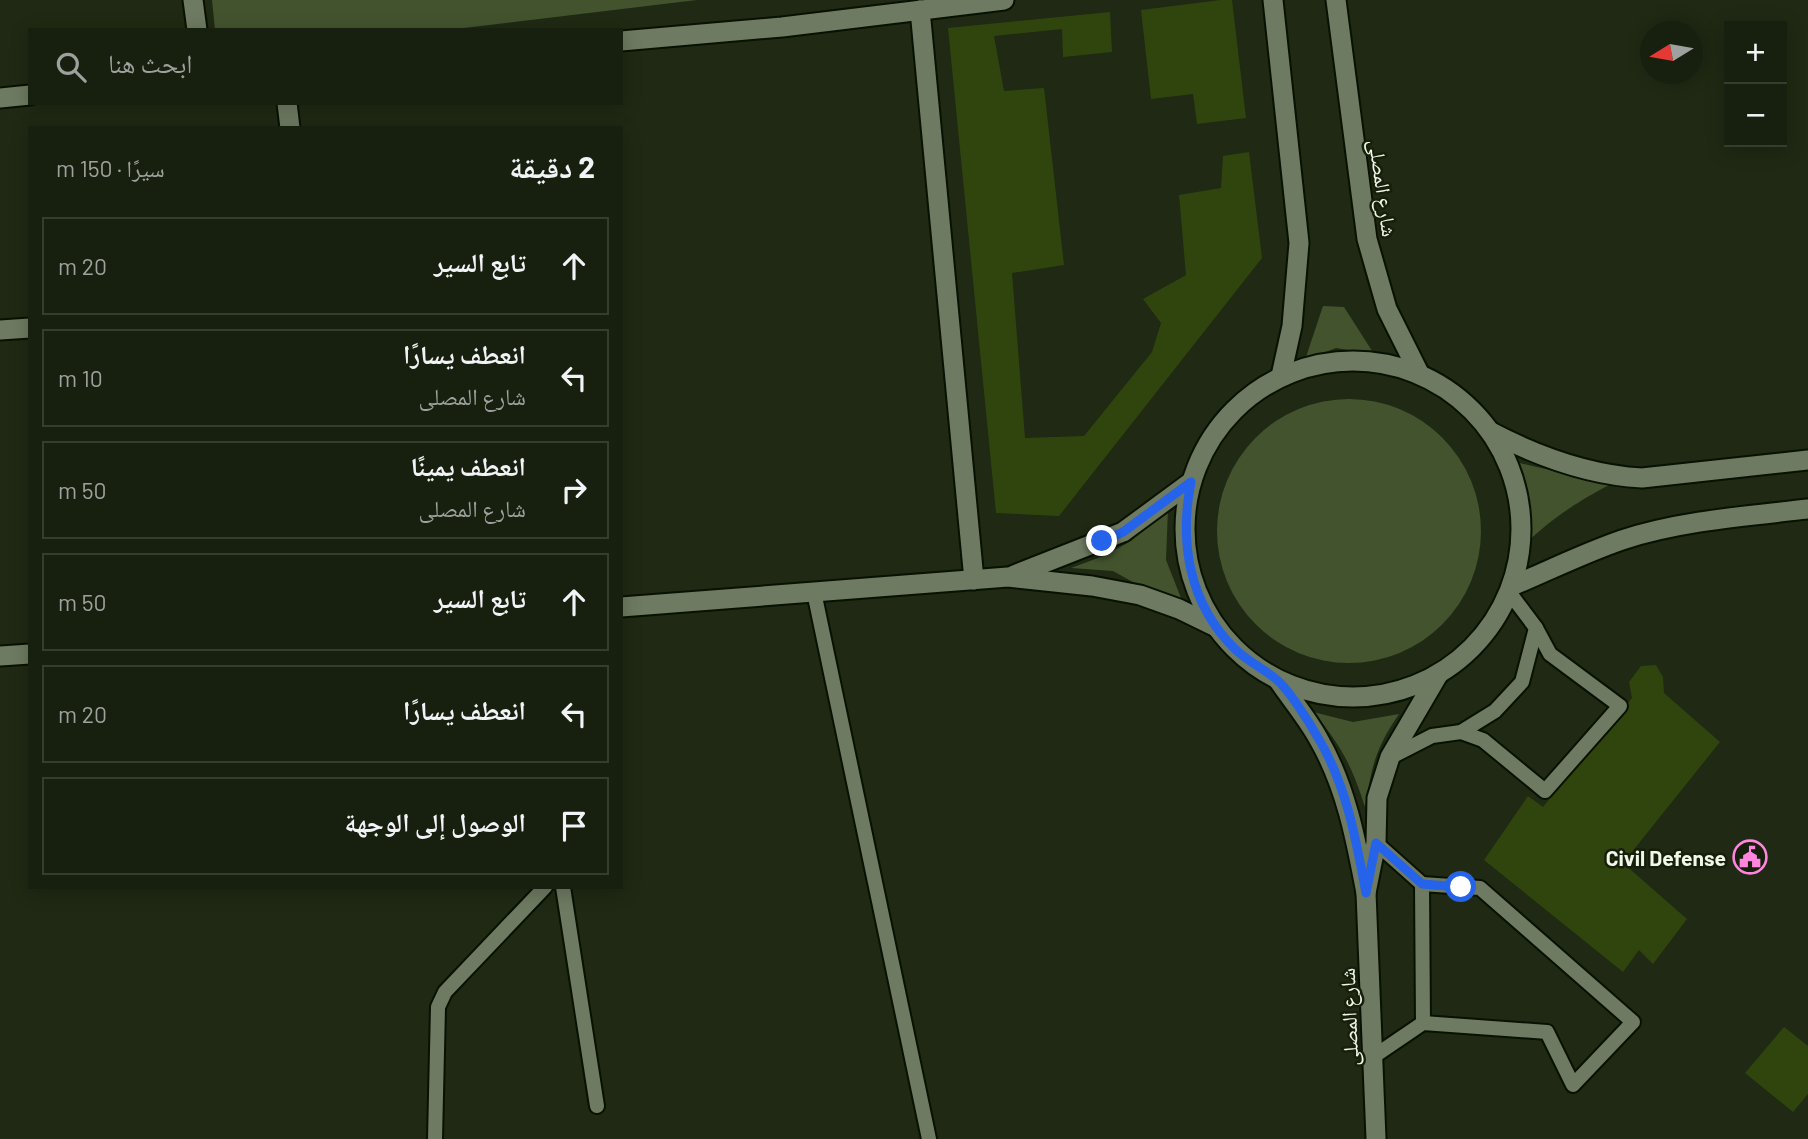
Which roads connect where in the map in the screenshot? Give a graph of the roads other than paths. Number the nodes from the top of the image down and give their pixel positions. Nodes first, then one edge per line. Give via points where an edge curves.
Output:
1 (193, 0) edge
2 (1004, 0) edge
3 (1273, 0) edge
4 (1336, 0) edge
5 (920, 10) junction
6 (197, 28) edge
7 (623, 41) edge
8 (28, 95) edge
9 (0, 98) edge
10 (287, 105) edge
11 (290, 126) edge
12 (28, 328) edge
13 (0, 330) edge
14 (1419, 373) junction
15 (1281, 376) junction
16 (1490, 431) junction
17 (1808, 460) edge
18 (1191, 482) junction
19 (1808, 509) edge
20 (1008, 577) junction
21 (974, 580) junction
22 (1511, 589) junction
23 (814, 592) junction
24 (623, 607) edge
25 (1216, 627) junction
26 (1536, 628) junction
27 (28, 654) edge
28 (0, 656) edge
29 (1438, 675) junction
30 (1278, 680) junction
31 (1461, 732) junction
32 (1390, 757) junction
33 (1376, 843) junction
34 (1422, 884) junction
35 (543, 889) edge
36 (563, 889) edge
37 (1366, 893) junction
38 (1423, 1023) junction
39 (1373, 1057) junction
40 (597, 1106) dead end
41 (435, 1139) edge
42 (929, 1139) edge
43 (1376, 1139) edge

1 - 6 street
2 - 5 street
3 - 15 street via 1299,243 1292,326
4 - 14 street, شارع المصلى via 1367,239 1387,309
5 - 7 street
5 - 21 street
8 - 9 street
10 - 11 street
12 - 13 street
14 - 15 street via 1392,364 1354,360 1307,366
14 - 16 street via 1463,401
15 - 18 street via 1241,402 1225,419
16 - 17 street via 1568,466 1619,477
16 - 22 street via 1517,490 1520,555
18 - 20 street via 1123,532
18 - 25 street via 1185,522 1190,572
19 - 22 street via 1643,534
20 - 21 street
20 - 25 street via 1140,595
21 - 23 street
22 - 26 lane
22 - 29 street via 1483,637
23 - 24 street
23 - 42 lane
25 - 30 street via 1255,666
26 - 31 lane via 1522,682 1495,711
26 - 31 lane via 1550,654 1620,706 1545,791 1483,740
27 - 28 street
29 - 30 street via 1376,697 1342,698
29 - 32 street, شارع المصلى
30 - 37 street, شارع المصلى via 1318,737 1337,776 1354,829
31 - 32 lane via 1432,736
32 - 33 street, شارع المصلى via 1377,799
33 - 34 lane
33 - 37 street, شارع المصلى
34 - 38 lane
34 - 38 lane via 1480,888 1633,1022 1573,1085 1547,1032
35 - 41 lane via 445,992 438,1007
36 - 40 lane
37 - 39 street, شارع المصلى
38 - 39 lane
39 - 43 street, شارع المصلى

